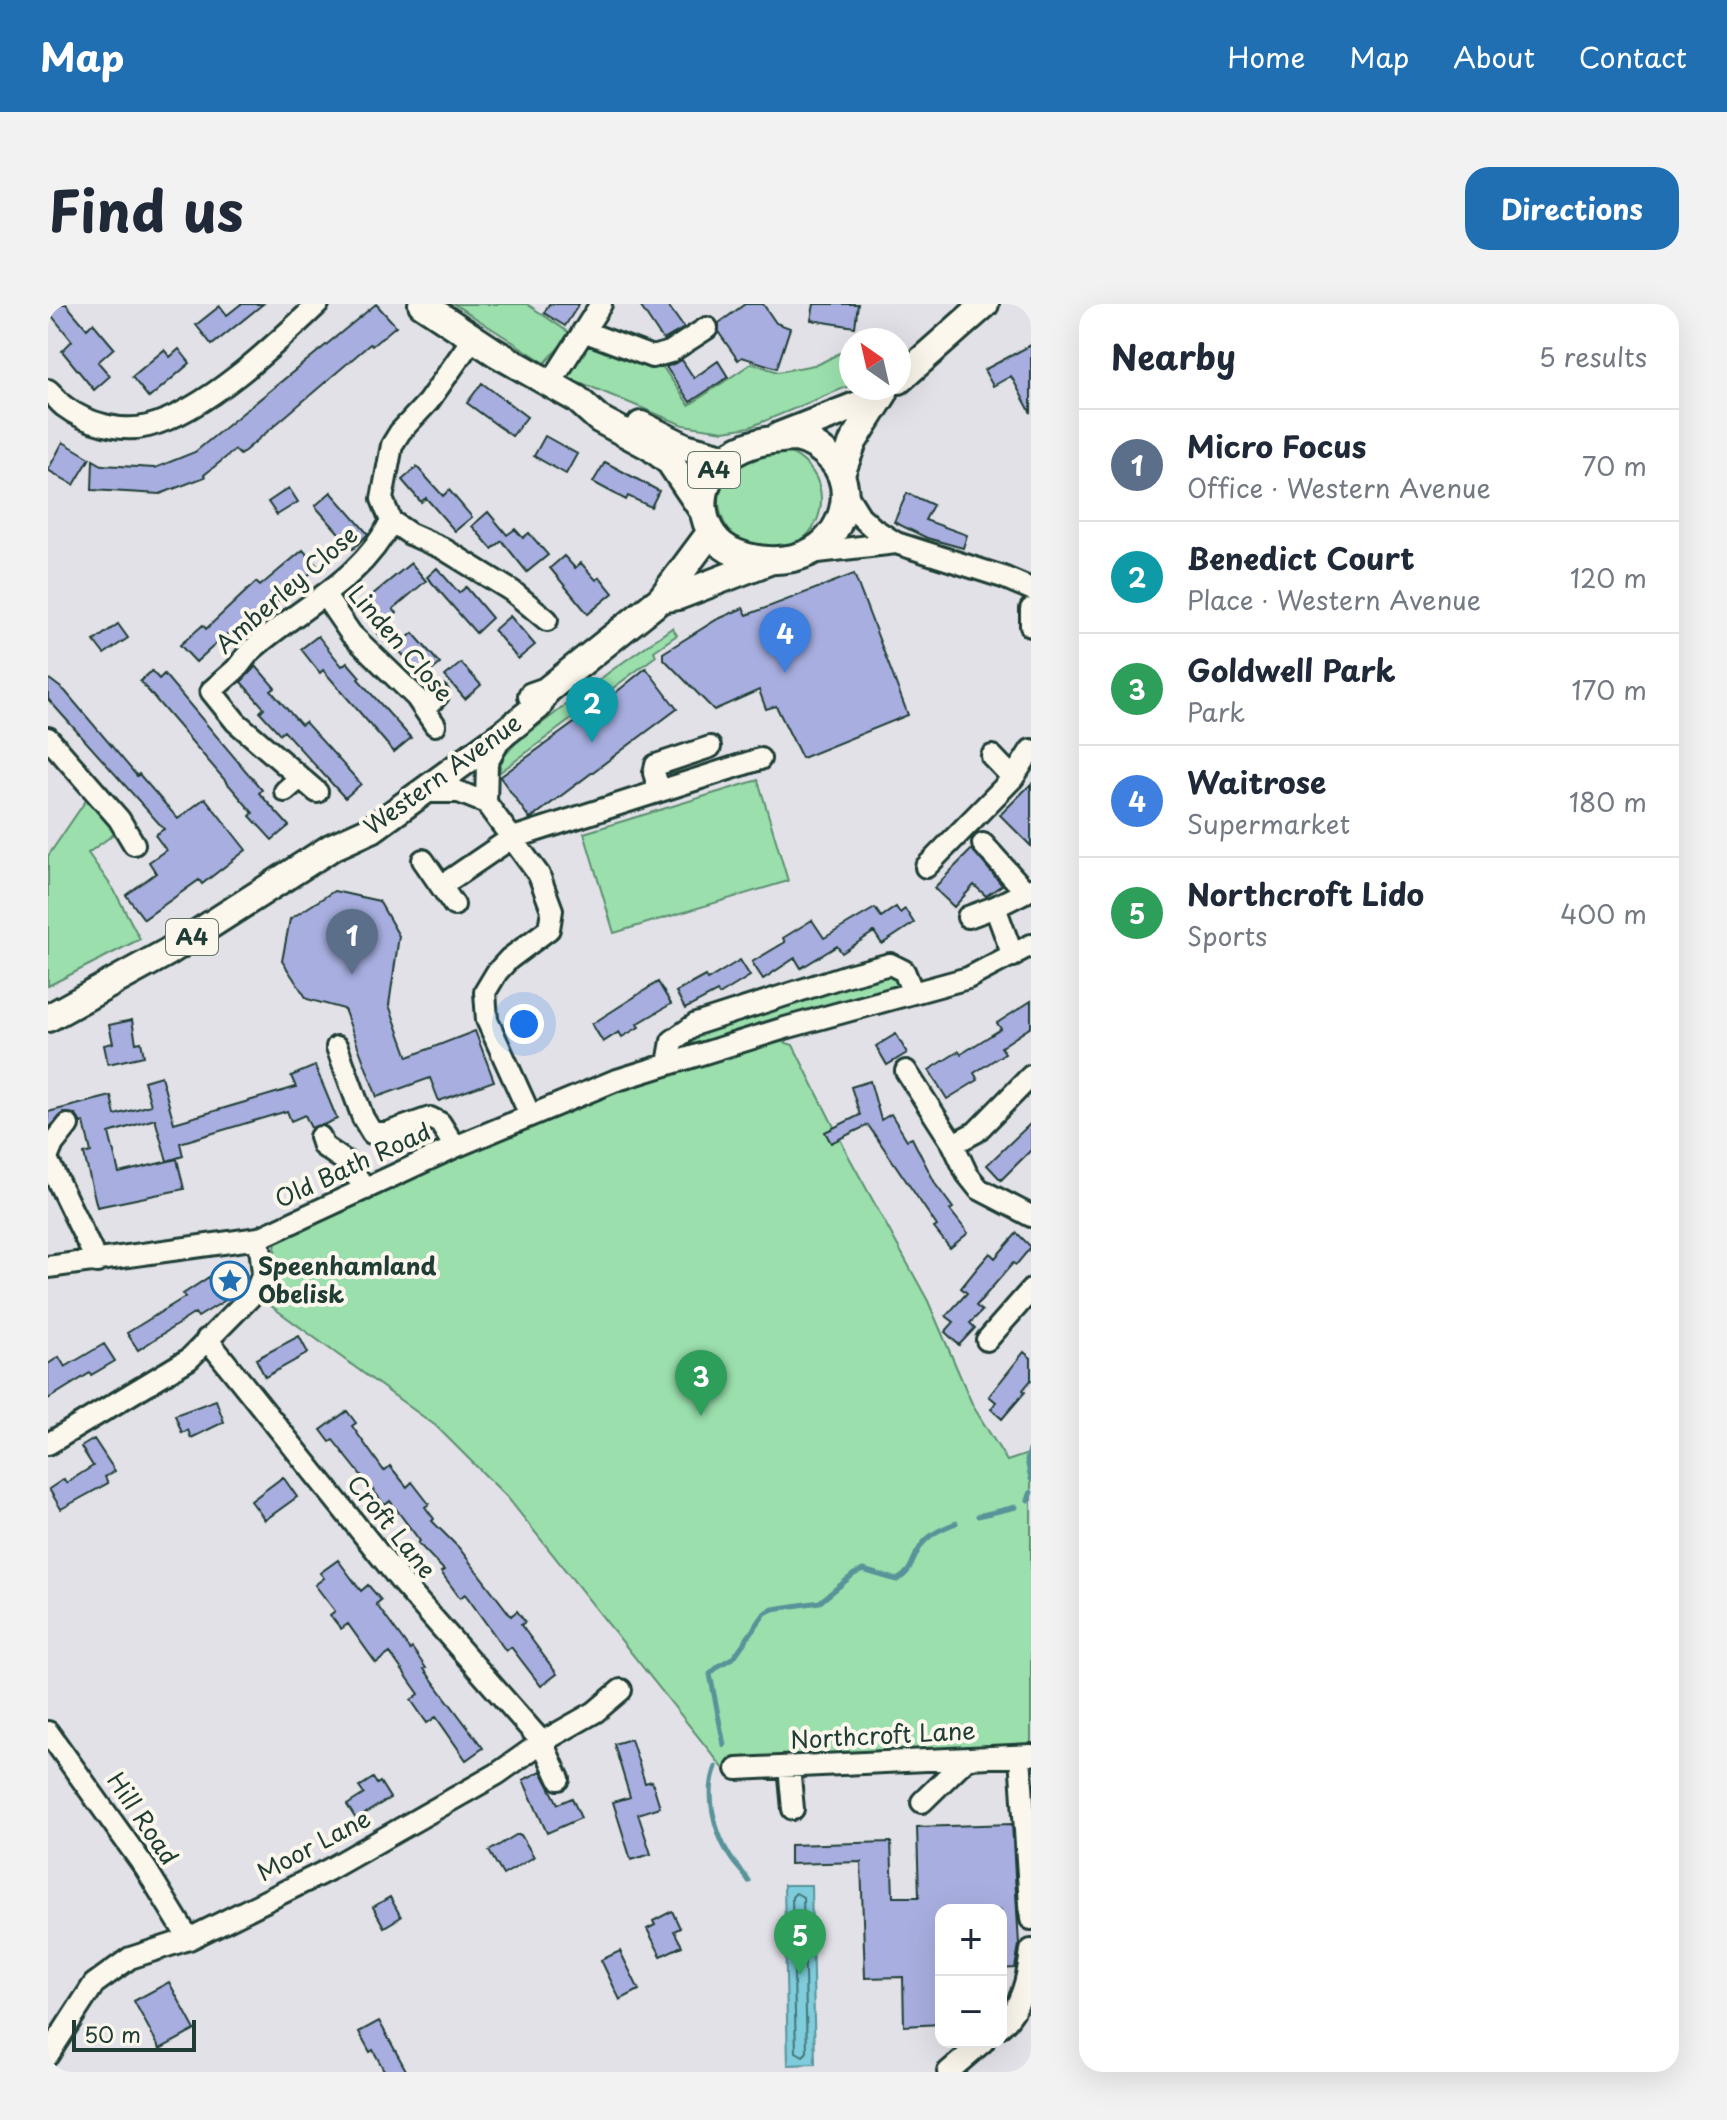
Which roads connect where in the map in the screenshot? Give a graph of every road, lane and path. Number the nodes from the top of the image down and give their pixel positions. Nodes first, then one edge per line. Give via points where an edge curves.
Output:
1 (318, 304) edge
2 (422, 304) edge
3 (601, 304) edge
4 (985, 304) edge
5 (707, 328) dead end
6 (583, 331) junction
7 (473, 338) junction
8 (911, 369) edge
9 (550, 384) junction
10 (48, 390) edge
11 (577, 399) junction
12 (862, 400) edge
13 (882, 400) edge
14 (772, 439) junction
15 (727, 458) junction
16 (843, 483) junction
17 (391, 521) junction
18 (707, 522) junction
19 (896, 543) junction
20 (809, 553) junction
21 (769, 561) junction
22 (1031, 589) edge
23 (325, 596) junction
24 (661, 599) junction
25 (1031, 609) edge
26 (547, 620) dead end
27 (1031, 626) edge
28 (546, 691) junction
29 (432, 710) dead end
30 (504, 733) junction
31 (48, 738) edge
32 (710, 747) dead end
33 (1031, 750) edge
34 (992, 756) dead end
35 (760, 759) dead end
36 (1013, 778) junction
37 (660, 791) junction
38 (317, 792) dead end
39 (425, 792) junction
40 (486, 803) junction
41 (510, 839) junction
42 (134, 844) dead end
43 (983, 844) dead end
44 (332, 847) junction
45 (423, 860) dead end
46 (926, 867) dead end
47 (441, 886) junction
48 (1028, 890) edge
49 (454, 905) dead end
50 (995, 907) junction
51 (968, 917) dead end
52 (1031, 945) edge
53 (1013, 956) junction
54 (913, 993) junction
55 (48, 1018) edge
56 (337, 1047) dead end
57 (668, 1064) junction
58 (1031, 1076) edge
59 (909, 1086) dead end
60 (530, 1115) junction
61 (68, 1125) dead end
62 (320, 1137) dead end
63 (953, 1144) junction
64 (455, 1147) junction
65 (48, 1158) edge
66 (366, 1189) junction
67 (1031, 1216) edge
68 (259, 1238) junction
69 (97, 1262) junction
70 (48, 1267) edge
71 (1027, 1303) edge
72 (207, 1339) junction
73 (987, 1340) dead end
74 (48, 1444) edge
75 (621, 1690) dead end
76 (48, 1732) edge
77 (542, 1742) junction
78 (1026, 1756) edge
79 (967, 1758) junction
80 (789, 1767) junction
81 (737, 1769) dead end
82 (559, 1779) dead end
83 (922, 1802) dead end
84 (793, 1809) dead end
85 (1031, 1919) edge
86 (189, 1939) junction
87 (1031, 1950) edge
88 (1007, 2021) edge
89 (976, 2048) edge
90 (48, 2055) edge
91 (948, 2072) edge

1 - 10 street via 229,381 146,427 108,427 66,408
2 - 7 main road
3 - 6 street
4 - 8 main road, A4
5 - 6 street via 652,357
6 - 9 street
7 - 9 main road
7 - 17 street via 392,445 382,499
9 - 11 main road
11 - 15 main road via 591,400 685,447
11 - 18 main road via 599,419 670,462
12 - 14 main road, A4
13 - 16 main road, A4 via 853,442
14 - 15 main road, A4
14 - 16 main road, A4 via 811,443 826,453
15 - 18 main road, A4 via 706,485
16 - 19 street via 860,516
16 - 20 main road, A4 via 843,513 824,542
17 - 23 street, Amberley Close via 358,568
17 - 26 street via 512,591
18 - 21 main road, A4 via 724,548
18 - 24 main road, Western Avenue / A4
19 - 20 street
19 - 22 street
20 - 21 main road, A4
21 - 24 main road, Western Avenue / A4
23 - 29 street, Linden Close via 351,634
23 - 38 street, Amberley Close via 254,648 236,669 205,684 293,785
24 - 28 main road, Western Avenue / A4
25 - 27 street
28 - 30 main road, Western Avenue / A4 via 538,706
28 - 44 main road, Western Avenue / A4 via 526,698 370,812
30 - 39 main road, Western Avenue / A4
30 - 40 street via 487,763
31 - 42 street via 119,819
32 - 37 street via 656,765
33 - 36 street
34 - 36 street
35 - 37 street
36 - 46 street
37 - 41 street
39 - 40 street via 459,792
39 - 44 main road, Western Avenue / A4 via 372,829
40 - 41 street
41 - 47 street
41 - 60 street via 539,875 552,910 549,929 509,959 485,992 487,1020
43 - 48 street
44 - 55 main road, Western Avenue / A4 via 168,952
45 - 47 street
47 - 49 street
48 - 50 street
50 - 51 street
50 - 53 street
52 - 53 street, Old Bath Road
53 - 54 street, Old Bath Road via 968,978
54 - 57 street, Old Bath Road
54 - 57 street via 904,971 890,964 848,975 696,1024 672,1041
56 - 64 street via 372,1133 430,1118 440,1123
57 - 60 street, Old Bath Road
58 - 63 street via 976,1132
59 - 63 street
60 - 64 street, Old Bath Road
61 - 65 street
62 - 66 street
63 - 67 street via 979,1189
64 - 66 street, Old Bath Road
65 - 69 street
66 - 68 street, Old Bath Road
68 - 69 street, Old Bath Road
68 - 72 street via 263,1273 256,1291
69 - 70 street, Old Bath Road
71 - 73 street
72 - 74 street via 182,1364
72 - 77 street, Croft Lane via 403,1584
75 - 77 street, Moor Lane via 595,1712
76 - 86 street, Hill Road
77 - 82 street, Croft Lane
77 - 86 street, Moor Lane via 497,1774 328,1870
78 - 79 street, Northcroft Lane
78 - 85 street via 1023,1798
79 - 80 street, Northcroft Lane
79 - 83 street
80 - 81 street, Northcroft Lane
80 - 84 street
86 - 90 street, Moor Lane via 130,1958 94,1984
87 - 88 street via 1027,1979
89 - 91 street

